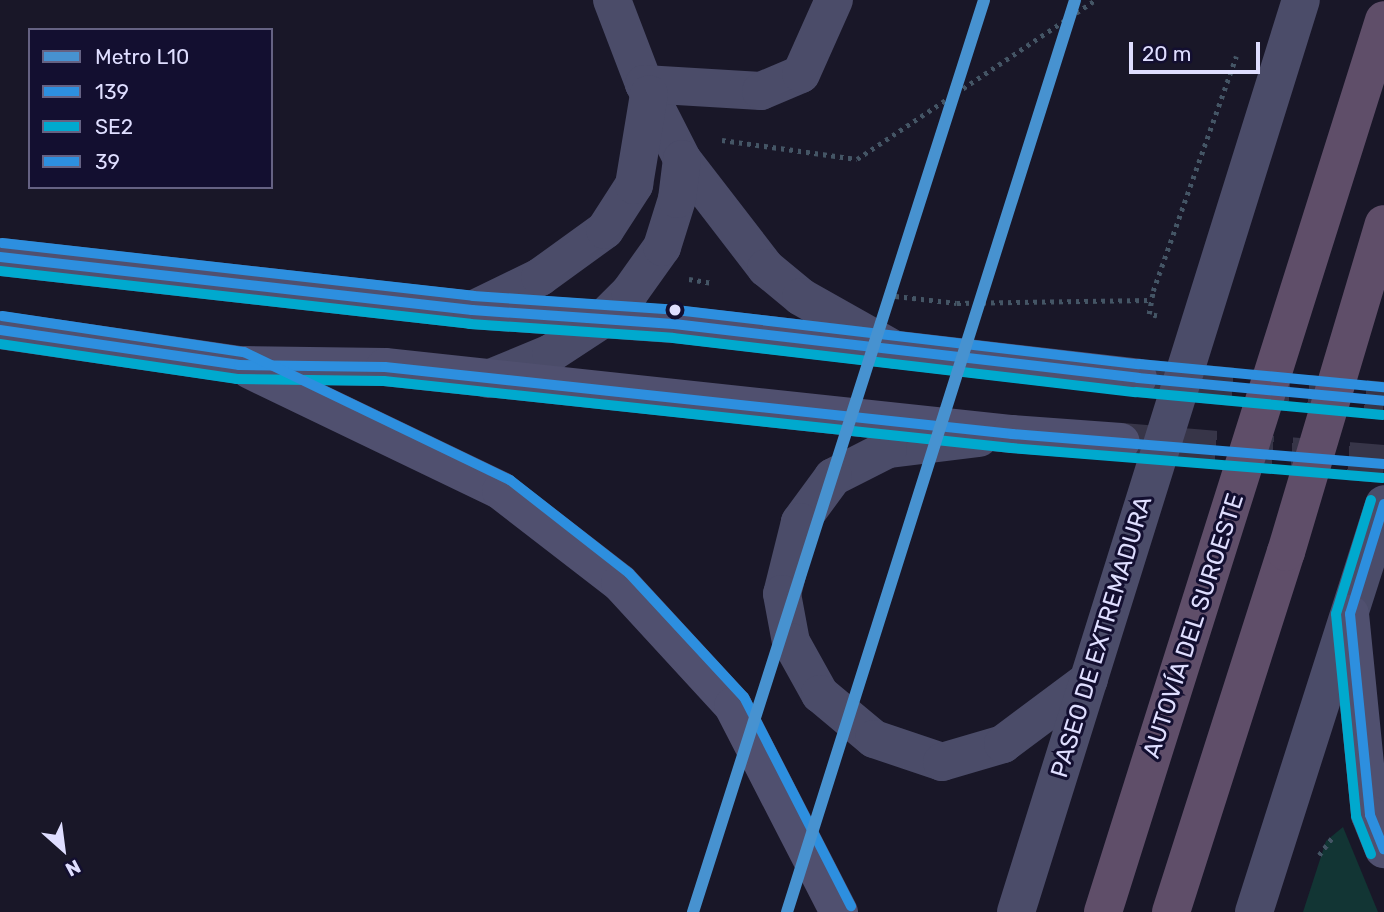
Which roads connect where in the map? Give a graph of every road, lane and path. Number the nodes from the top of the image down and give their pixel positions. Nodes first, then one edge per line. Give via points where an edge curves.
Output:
1 (612, 0) edge
2 (834, 0) edge
3 (1095, 0) edge
4 (1301, 0) edge
5 (1384, 20) edge
6 (1241, 45) dead end
7 (646, 89) junction
8 (719, 139) dead end
9 (682, 159) junction
10 (1384, 224) edge
11 (0, 257) edge
12 (766, 268) junction
13 (675, 278) dead end
14 (874, 292) dead end
15 (1151, 300) junction
16 (472, 310) junction
17 (1162, 317) dead end
18 (603, 319) junction
19 (0, 330) edge
20 (895, 350) junction
21 (239, 365) junction
22 (1138, 378) tunnel mouth
23 (488, 379) junction
24 (1012, 434) junction
25 (1121, 442) tunnel mouth
26 (1384, 504) edge
27 (1350, 614) junction
28 (1089, 680) junction
29 (1343, 827) dead end
30 (1384, 849) edge
31 (1314, 865) dead end
32 (839, 912) edge
33 (1016, 912) edge
34 (1103, 912) edge
35 (1171, 912) edge
36 (1254, 912) edge

1 - 7 street
2 - 7 street via 801,74 761,91
3 - 8 path via 857,159
4 - 28 street, PASEO DE EXTREMADURA
5 - 34 highway, AUTOVÍA DEL SUROESTE
6 - 15 path via 1182,200
7 - 9 street
7 - 16 street via 634,185 605,230 540,278
9 - 12 street
9 - 18 street via 677,199 662,247 630,292
10 - 35 highway
11 - 16 main road
12 - 13 path via 740,287
12 - 20 street via 801,298
14 - 15 path via 905,300 957,303
15 - 17 path via 1149,314
16 - 18 main road
18 - 20 main road
18 - 23 street via 551,354
19 - 21 main road
20 - 22 main road
21 - 23 main road via 385,367
21 - 32 main road via 501,491 620,583 733,706
23 - 24 main road
24 - 25 main road
24 - 28 street via 888,449 833,477 800,522 782,594 791,642 820,694 874,739 942,762 1003,744
26 - 27 street
27 - 30 main road via 1370,815
27 - 36 street
28 - 33 street, PASEO DE EXTREMADURA
29 - 31 path via 1326,841

